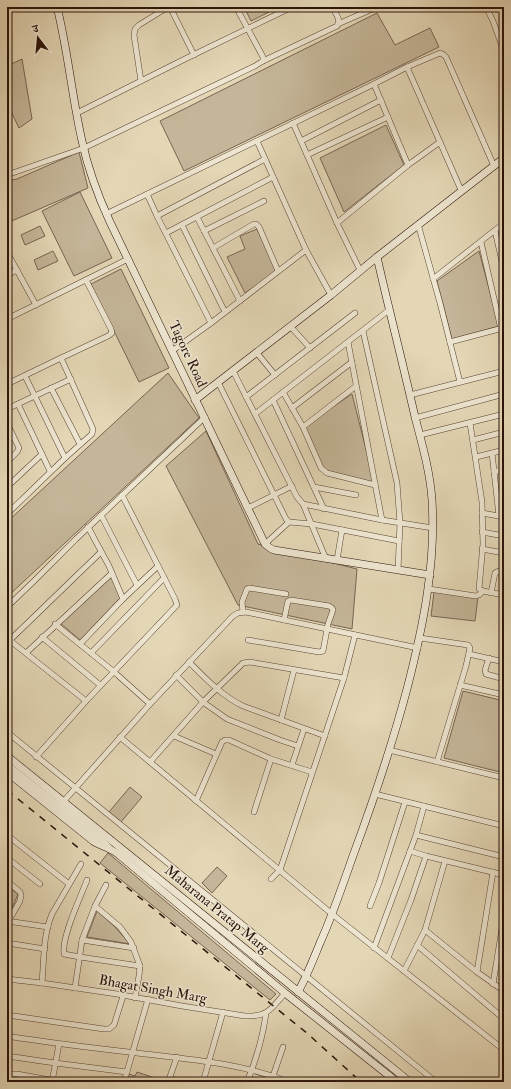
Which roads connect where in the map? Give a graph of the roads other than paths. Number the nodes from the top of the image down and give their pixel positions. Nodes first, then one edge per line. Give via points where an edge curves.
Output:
1 (57, 7) edge
2 (169, 7) edge
3 (236, 7) edge
4 (292, 7) edge
5 (332, 7) edge
6 (377, 7) edge
7 (486, 7) edge
8 (338, 24) junction
9 (247, 29) junction
10 (504, 52) edge
11 (194, 55) junction
12 (263, 61) junction
13 (407, 67) junction
14 (142, 80) junction
15 (374, 84) junction
16 (381, 100) junction
17 (77, 113) junction
18 (388, 117) junction
19 (293, 123) junction
20 (257, 141) junction
21 (301, 141) junction
22 (440, 142) junction
23 (84, 148) junction
24 (308, 155) junction
25 (504, 158) edge
26 (265, 159) junction
27 (408, 165) junction
28 (494, 166) junction
29 (7, 175) edge
30 (273, 177) junction
31 (462, 190) junction
32 (147, 194) junction
33 (264, 201) dead end
34 (106, 214) junction
35 (157, 216) junction
36 (197, 217) junction
37 (337, 223) junction
38 (418, 224) junction
39 (504, 224) edge
40 (182, 225) junction
41 (204, 231) junction
42 (494, 231) junction
43 (166, 233) junction
44 (481, 242) junction
45 (213, 248) junction
46 (306, 250) junction
47 (7, 252) edge
48 (377, 257) junction
49 (128, 259) junction
50 (17, 270) junction
51 (360, 270) junction
52 (504, 270) edge
53 (278, 271) junction
54 (7, 276) edge
55 (433, 279) junction
56 (86, 280) junction
57 (331, 296) junction
58 (240, 301) junction
59 (36, 305) junction
60 (389, 310) junction
61 (225, 312) junction
62 (355, 313) dead end
63 (7, 319) edge
64 (211, 323) junction
65 (291, 326) junction
66 (502, 328) edge
67 (363, 330) junction
68 (348, 342) junction
69 (450, 342) junction
70 (310, 348) junction
71 (172, 351) junction
72 (257, 353) junction
73 (61, 358) junction
74 (352, 362) junction
75 (233, 371) junction
76 (504, 371) edge
77 (275, 375) junction
78 (25, 376) junction
79 (71, 379) junction
80 (218, 382) junction
81 (460, 382) junction
82 (7, 384) edge
83 (356, 386) junction
84 (51, 388) junction
85 (283, 392) junction
86 (504, 394) edge
87 (410, 395) junction
88 (34, 396) junction
89 (246, 397) junction
90 (195, 400) junction
91 (272, 400) junction
92 (18, 404) junction
93 (292, 408) junction
94 (7, 409) edge
95 (255, 414) junction
96 (504, 414) edge
97 (204, 417) junction
98 (415, 418) junction
99 (7, 423) edge
100 (470, 423) junction
101 (303, 427) junction
102 (504, 432) edge
103 (420, 435) junction
104 (473, 440) junction
105 (80, 444) junction
106 (504, 450) edge
107 (492, 453) junction
108 (42, 454) junction
109 (476, 457) junction
110 (64, 458) junction
111 (7, 462) edge
112 (504, 469) edge
113 (50, 471) junction
114 (494, 472) junction
115 (375, 485) junction
116 (292, 486) junction
117 (7, 487) edge
118 (314, 487) junction
119 (122, 495) junction
120 (275, 495) junction
121 (356, 495) dead end
122 (303, 504) junction
123 (248, 508) junction
124 (324, 509) junction
125 (482, 513) junction
126 (7, 514) edge
127 (101, 515) junction
128 (501, 517) edge
129 (382, 520) junction
130 (289, 522) junction
131 (400, 523) junction
132 (312, 524) junction
133 (88, 527) junction
134 (433, 528) junction
135 (342, 530) junction
136 (482, 532) junction
137 (504, 536) edge
138 (399, 541) junction
139 (265, 544) junction
140 (482, 549) junction
141 (102, 552) junction
142 (504, 553) edge
143 (326, 559) junction
144 (337, 560) junction
145 (158, 566) junction
146 (398, 570) junction
147 (504, 572) edge
148 (112, 573) junction
149 (430, 575) junction
150 (164, 578) junction
151 (137, 585) junction
152 (429, 589) junction
153 (483, 591) junction
154 (491, 593) junction
155 (286, 594) dead end
156 (504, 595) edge
157 (123, 599) junction
158 (7, 607) edge
159 (243, 612) junction
160 (284, 620) junction
161 (55, 624) junction
162 (327, 629) junction
163 (356, 634) junction
164 (42, 637) junction
165 (420, 638) junction
166 (8, 639) edge
167 (248, 640) dead end
168 (80, 644) junction
169 (418, 648) junction
170 (26, 652) junction
171 (91, 653) junction
172 (469, 654) junction
173 (489, 658) junction
174 (189, 662) junction
175 (504, 662) edge
176 (294, 670) junction
177 (113, 671) junction
178 (176, 675) junction
179 (344, 678) junction
180 (504, 679) edge
181 (100, 685) junction
182 (460, 685) junction
183 (217, 689) junction
184 (504, 695) edge
185 (86, 701) junction
186 (204, 702) junction
187 (150, 704) junction
188 (281, 720) junction
189 (304, 728) junction
190 (7, 732) edge
191 (174, 736) junction
192 (325, 736) junction
193 (120, 737) junction
194 (298, 746) junction
195 (389, 750) junction
196 (216, 754) junction
197 (7, 756) edge
198 (36, 757) junction
199 (271, 759) junction
200 (150, 762) junction
201 (437, 762) junction
202 (7, 765) edge
203 (292, 765) junction
204 (7, 772) edge
205 (312, 772) junction
206 (504, 778) edge
207 (75, 789) junction
208 (375, 794) junction
209 (196, 801) junction
210 (63, 802) junction
211 (405, 802) junction
212 (424, 806) junction
213 (254, 812) dead end
214 (504, 826) edge
215 (7, 835) edge
216 (416, 835) junction
217 (110, 849) junction
218 (410, 851) junction
219 (426, 856) junction
220 (504, 857) edge
221 (7, 858) edge
222 (445, 860) junction
223 (81, 864) dead end
224 (280, 870) junction
225 (493, 872) junction
226 (504, 875) edge
227 (272, 879) dead end
228 (87, 880) dead end
229 (7, 881) edge
230 (40, 884) dead end
231 (70, 884) junction
232 (106, 885) dead end
233 (95, 906) junction
234 (186, 906) junction
235 (370, 906) dead end
236 (332, 914) junction
237 (504, 916) edge
238 (8, 922) edge
239 (48, 927) junction
240 (425, 930) junction
241 (82, 940) junction
242 (7, 943) edge
243 (241, 946) junction
244 (417, 946) junction
245 (134, 948) junction
246 (374, 948) junction
247 (45, 949) junction
248 (235, 951) junction
249 (80, 958) junction
250 (388, 958) junction
251 (140, 966) junction
252 (404, 971) junction
253 (477, 972) junction
254 (306, 976) junction
255 (7, 979) edge
256 (42, 983) junction
257 (493, 984) junction
258 (75, 988) junction
259 (504, 991) edge
260 (298, 992) junction
261 (286, 993) junction
262 (123, 996) junction
263 (135, 998) junction
264 (148, 999) junction
265 (223, 1012) junction
266 (266, 1013) junction
267 (7, 1015) edge
268 (504, 1019) edge
269 (346, 1030) junction
270 (7, 1036) edge
271 (341, 1037) junction
272 (59, 1044) junction
273 (283, 1047) dead end
274 (504, 1050) edge
275 (132, 1052) junction
276 (7, 1056) edge
277 (177, 1057) junction
278 (209, 1062) junction
279 (55, 1063) junction
280 (252, 1070) junction
281 (127, 1072) junction
282 (9, 1073) edge
283 (273, 1076) junction
284 (169, 1080) edge
285 (52, 1081) edge
286 (9, 1082) edge
287 (61, 1082) edge
288 (124, 1082) edge
289 (179, 1082) edge
290 (203, 1082) edge
291 (247, 1082) edge
292 (289, 1082) edge
293 (397, 1082) edge
294 (410, 1082) edge
295 (436, 1082) edge

1 - 17 street, Tagore Road via 64,33
2 - 11 street
2 - 14 street via 135,29
3 - 9 street
4 - 9 street
5 - 8 street
6 - 8 street
7 - 10 street
8 - 12 street
9 - 11 street
9 - 12 street
11 - 14 street
12 - 23 street via 229,80
13 - 15 street
13 - 22 street
13 - 28 street via 444,54
14 - 17 street
15 - 16 street
15 - 19 street
16 - 18 street
16 - 21 street
17 - 23 street, Tagore Road
18 - 24 street
18 - 27 street
19 - 20 street
19 - 21 street
20 - 26 street
20 - 32 street
21 - 24 street
22 - 27 street
22 - 31 street
23 - 29 street
23 - 34 street, Tagore Road
24 - 37 street
25 - 28 street
26 - 30 street
26 - 35 street
27 - 37 street
28 - 31 street
30 - 36 street
30 - 46 street
31 - 38 street
32 - 34 street
32 - 35 street
33 - 41 street
34 - 49 street, Tagore Road
35 - 43 street
36 - 40 street
36 - 41 street
37 - 51 street
38 - 48 street
38 - 55 street
39 - 42 street
40 - 43 street
40 - 61 street
41 - 45 street
42 - 44 street
42 - 52 street
43 - 64 street
44 - 55 street
44 - 66 street
45 - 53 street via 256,224
45 - 58 street
46 - 53 street
46 - 57 street
47 - 50 street
48 - 51 street
48 - 60 street
49 - 56 street
49 - 71 street, Tagore Road
50 - 54 street
50 - 59 street
51 - 57 street
53 - 58 street
55 - 69 street
56 - 59 street
56 - 73 street via 112,333
57 - 65 street
58 - 61 street
59 - 63 street
60 - 67 street
60 - 87 street
61 - 64 street
62 - 70 street
64 - 71 street
65 - 70 street
65 - 72 street
66 - 69 street
67 - 68 street
67 - 131 street via 396,475
68 - 74 street
68 - 85 street
69 - 81 street
70 - 77 street
71 - 90 street, Tagore Road
72 - 75 street
72 - 77 street
73 - 78 street
73 - 79 street
74 - 83 street
74 - 93 street
75 - 80 street
75 - 89 street
76 - 81 street
77 - 89 street
78 - 82 street
78 - 88 street
79 - 84 street
79 - 105 street via 93,429 92,434
80 - 90 street
80 - 120 street
81 - 87 street
83 - 101 street
83 - 115 street
84 - 88 street
84 - 105 street
85 - 91 street
85 - 93 street
86 - 98 street
87 - 98 street
88 - 92 street
88 - 110 street
89 - 95 street
90 - 97 street, Tagore Road
91 - 95 street
91 - 118 street
92 - 94 street
92 - 108 street
93 - 101 street
95 - 116 street
96 - 100 street
97 - 119 street
97 - 123 street, Tagore Road
98 - 103 street
99 - 111 street via 19,448
100 - 103 street
100 - 104 street
101 - 115 street via 324,471
102 - 104 street
103 - 134 street via 430,480
104 - 109 street
105 - 110 street
106 - 107 street
107 - 109 street
107 - 114 street
108 - 113 street
108 - 117 street
109 - 125 street
110 - 113 street
112 - 114 street
113 - 126 street
114 - 128 street
115 - 129 street
116 - 120 street
116 - 122 street
118 - 121 street
118 - 124 street
119 - 127 street
119 - 145 street
120 - 123 street
120 - 130 street
122 - 124 street
122 - 132 street
123 - 139 street, Tagore Road
124 - 129 street
125 - 128 street
125 - 136 street
127 - 133 street
127 - 151 street
129 - 131 street
130 - 132 street
130 - 139 street
131 - 134 street
131 - 138 street
132 - 135 street
132 - 143 street
133 - 141 street
133 - 158 street
134 - 149 street
135 - 138 street
135 - 144 street
136 - 137 street
136 - 140 street
138 - 146 street
139 - 143 street via 274,550
140 - 142 street
140 - 153 street via 478,586
141 - 148 street
141 - 166 street
143 - 144 street
144 - 146 street
145 - 150 street
145 - 151 street
146 - 149 street
147 - 154 street via 495,573
148 - 157 street
148 - 161 street
149 - 152 street
150 - 171 street
150 - 177 street via 176,605
151 - 157 street
152 - 153 street via 476,596
152 - 165 street
153 - 154 street
154 - 156 street
155 - 159 street via 249,588 242,602
157 - 168 street
159 - 160 street
159 - 174 street via 233,616
160 - 162 street
160 - 162 street via 287,603 291,600 329,606 333,610
161 - 164 street
161 - 168 street
162 - 163 street
162 - 167 street via 322,652
163 - 169 street
163 - 179 street
164 - 170 street
164 - 181 street
165 - 169 street
165 - 172 street via 468,645
166 - 170 street
168 - 171 street
169 - 195 street
170 - 185 street
171 - 177 street
172 - 173 street
172 - 182 street
173 - 175 street
173 - 180 street via 486,674
174 - 178 street
174 - 183 street
176 - 179 street
176 - 183 street via 247,662 240,665
176 - 188 street
177 - 181 street
177 - 187 street
178 - 186 street
178 - 187 street
179 - 192 street
181 - 185 street
182 - 184 street
182 - 201 street
183 - 186 street
183 - 188 street via 242,706
185 - 198 street
186 - 191 street
186 - 194 street via 228,719
187 - 193 street
188 - 189 street
189 - 192 street
189 - 194 street
190 - 198 street
191 - 196 street
191 - 200 street
192 - 205 street
193 - 200 street
193 - 207 street
194 - 203 street
195 - 201 street
195 - 208 street
196 - 199 street via 222,742 229,740
196 - 209 street
197 - 210 street, Maharana Pratap Marg
198 - 207 street
199 - 203 street
199 - 213 street
200 - 209 street
201 - 206 street
202 - 217 street
203 - 205 street
204 - 217 street, Maharana Pratap Marg via 93,841
205 - 224 street
207 - 210 street
207 - 254 street
208 - 211 street
208 - 236 street
209 - 224 street
210 - 234 street, Maharana Pratap Marg
211 - 212 street
211 - 235 street
212 - 214 street
212 - 216 street
215 - 231 street
216 - 218 street
216 - 220 street
217 - 234 street, Maharana Pratap Marg
218 - 219 street
218 - 246 street
219 - 222 street
219 - 250 street
221 - 230 street
222 - 225 street
222 - 240 street
223 - 231 street
224 - 227 street
224 - 236 street
225 - 226 street
225 - 253 street
228 - 249 street via 70,922 64,949 64,954
229 - 238 street via 21,895
231 - 239 street via 52,914
232 - 233 street
233 - 241 street
233 - 245 street via 120,927
234 - 243 street, Maharana Pratap Marg
234 - 248 street, Maharana Pratap Marg
236 - 246 street
236 - 254 street
237 - 257 street
238 - 239 street
239 - 247 street
240 - 244 street
240 - 253 street
241 - 245 street
241 - 249 street
242 - 247 street
243 - 248 street
243 - 260 street, Maharana Pratap Marg
244 - 252 street
244 - 268 street
245 - 251 street
246 - 250 street
247 - 256 street
248 - 261 street, Maharana Pratap Marg
249 - 251 street
249 - 258 street
250 - 252 street
251 - 263 street
252 - 274 street
253 - 257 street
254 - 260 street
254 - 295 street
255 - 256 street, Bhagat Singh Marg
256 - 258 street, Bhagat Singh Marg
257 - 259 street
258 - 262 street, Bhagat Singh Marg
260 - 269 street, Maharana Pratap Marg
261 - 266 street
261 - 271 street, Maharana Pratap Marg
262 - 263 street, Bhagat Singh Marg
262 - 267 street via 114,1025 109,1029
263 - 264 street, Bhagat Singh Marg
264 - 265 street, Bhagat Singh Marg
264 - 275 street
265 - 266 street, Bhagat Singh Marg via 254,1016
265 - 278 street
266 - 280 street
269 - 271 street
269 - 294 street, Maharana Pratap Marg
270 - 272 street
271 - 293 street, Maharana Pratap Marg
272 - 275 street
272 - 279 street
273 - 283 street
275 - 277 street
275 - 281 street
276 - 279 street
277 - 278 street
277 - 284 street
278 - 280 street
278 - 290 street
279 - 281 street
279 - 285 street
280 - 283 street
280 - 291 street
281 - 288 street
282 - 285 street
282 - 286 street
283 - 292 street
284 - 289 street
285 - 287 street

